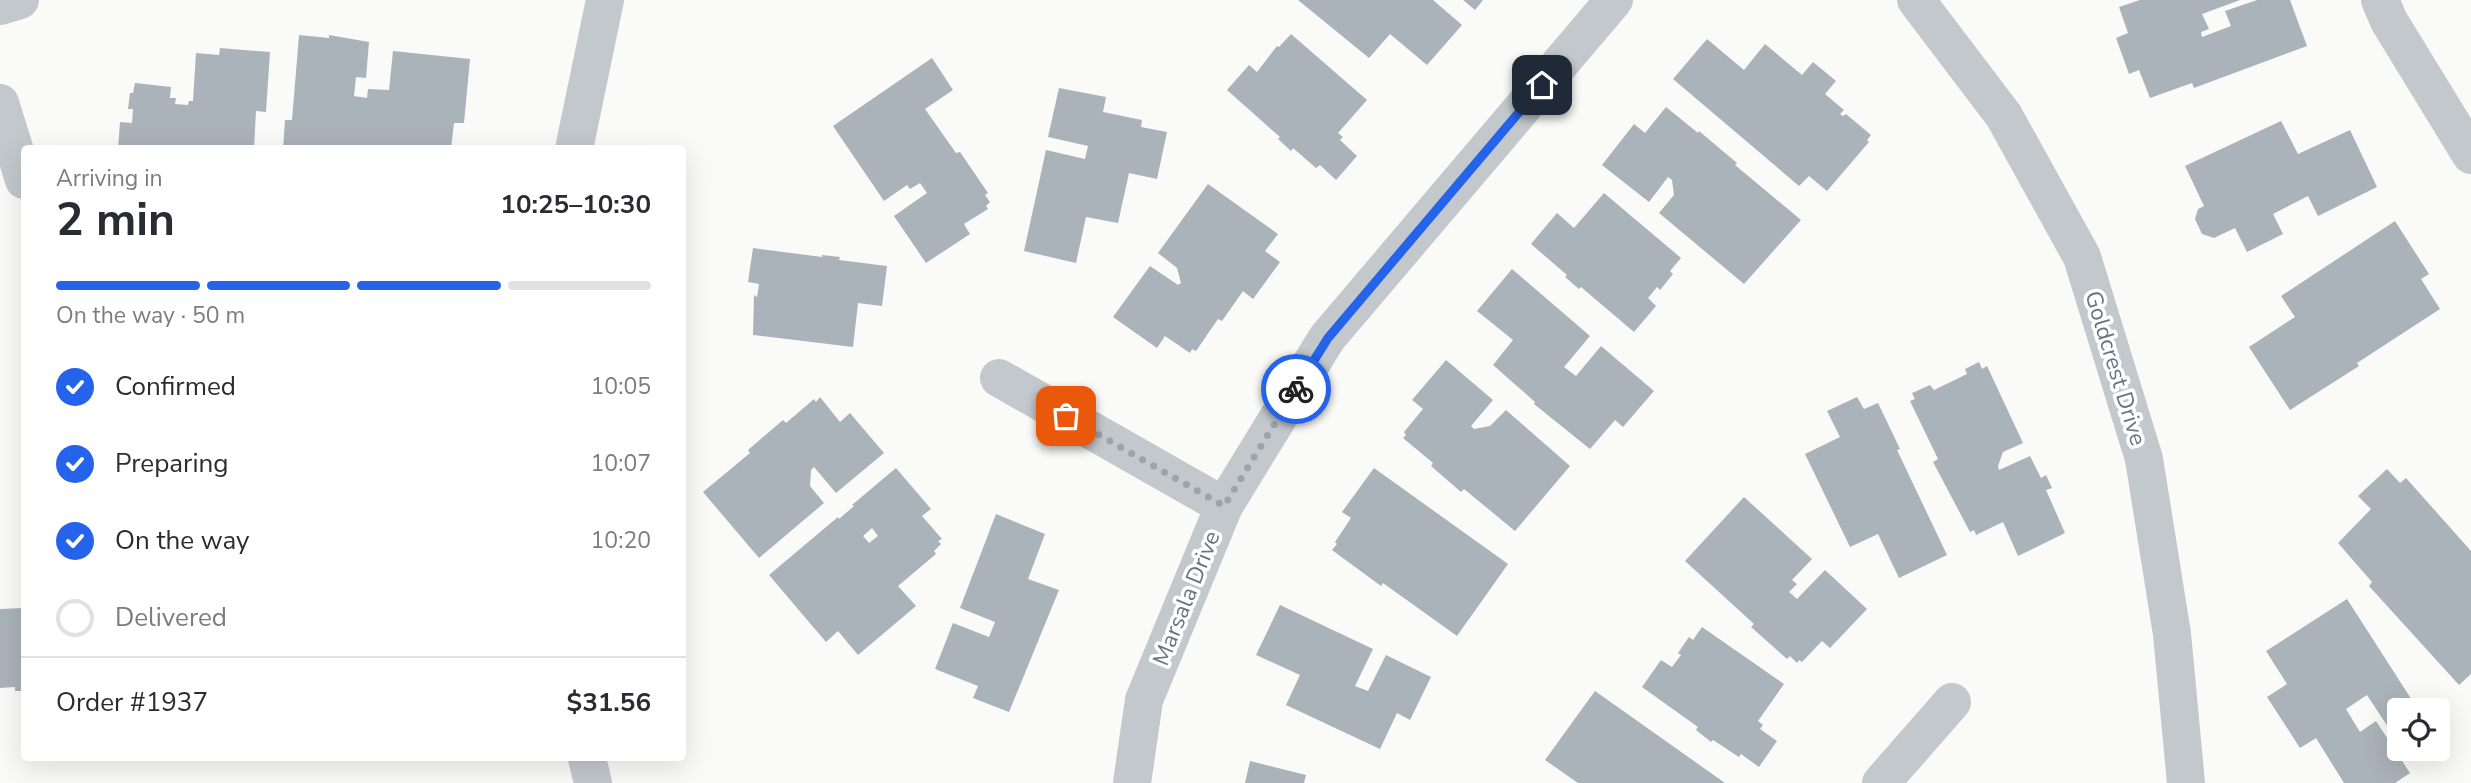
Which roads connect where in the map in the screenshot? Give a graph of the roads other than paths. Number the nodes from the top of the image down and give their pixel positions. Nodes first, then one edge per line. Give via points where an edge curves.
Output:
1 (20, 0) edge
2 (605, 0) edge
3 (1614, 0) edge
4 (1916, 0) edge
5 (2380, 0) edge
6 (0, 6) edge
7 (0, 103) edge
8 (575, 145) edge
9 (2471, 155) edge
10 (21, 170) edge
11 (999, 378) dead end
12 (1224, 506) junction
13 (1952, 702) dead end
14 (588, 761) edge
15 (593, 783) edge
16 (1132, 783) edge
17 (1881, 783) edge
18 (2186, 783) edge

1 - 6 street
2 - 8 street
3 - 12 street, Marsala Drive via 1328,338
4 - 18 street, Goldcrest Drive via 2004,116 2082,257 2144,459 2172,634
5 - 9 street
7 - 10 street
11 - 12 street
12 - 16 street, Marsala Drive via 1144,700
13 - 17 street
14 - 15 street

